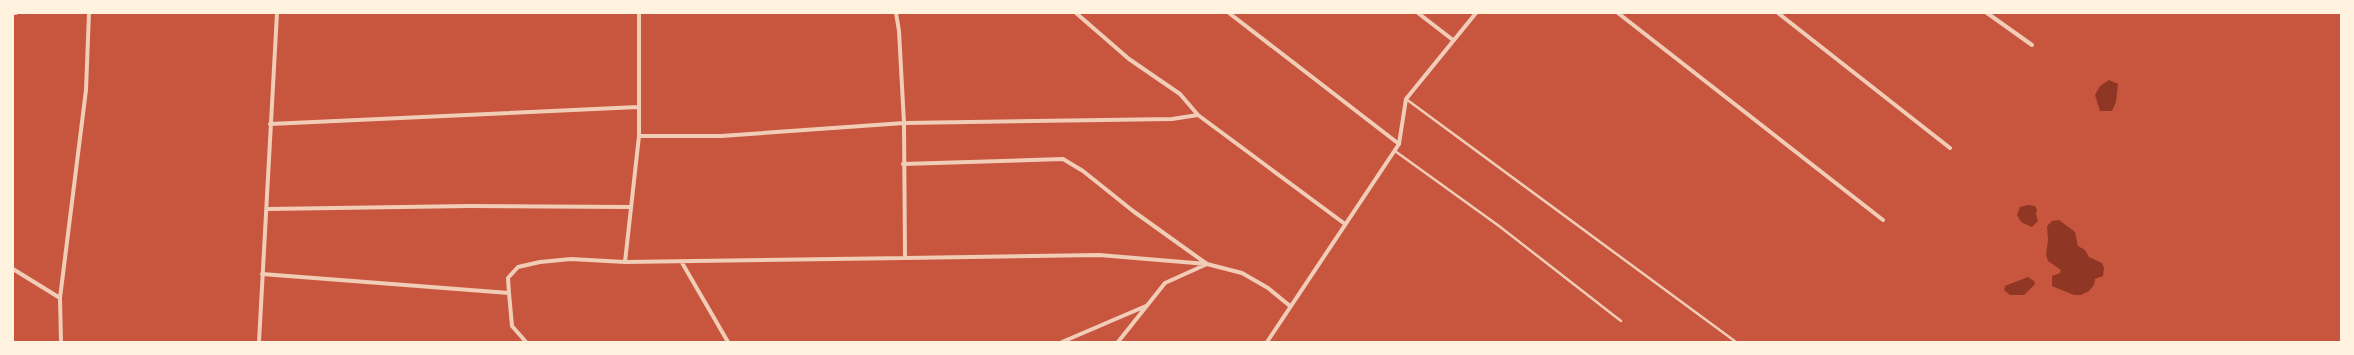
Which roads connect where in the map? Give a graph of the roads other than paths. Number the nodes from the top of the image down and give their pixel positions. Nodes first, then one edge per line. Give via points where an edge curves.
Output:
1 (89, 13) edge
2 (277, 13) edge
3 (639, 13) edge
4 (896, 13) edge
5 (1076, 13) edge
6 (1229, 13) edge
7 (1418, 13) edge
8 (1476, 13) edge
9 (1618, 13) edge
10 (1778, 13) edge
11 (1988, 13) edge
12 (1453, 40) junction
13 (2032, 45) dead end
14 (1406, 99) junction
15 (638, 107) junction
16 (1198, 115) junction
17 (904, 123) junction
18 (270, 124) junction
19 (639, 136) junction
20 (1399, 144) junction
21 (1950, 148) dead end
22 (1395, 151) junction
23 (903, 164) junction
24 (630, 207) junction
25 (267, 209) junction
26 (1883, 220) dead end
27 (1345, 224) junction
28 (905, 258) junction
29 (681, 261) junction
30 (625, 262) junction
31 (1207, 264) junction
32 (13, 269) edge
33 (262, 274) junction
34 (509, 293) junction
35 (60, 298) junction
36 (1147, 305) junction
37 (1290, 306) junction
38 (1621, 321) dead end
39 (61, 342) edge
40 (259, 342) edge
41 (526, 342) edge
42 (728, 342) edge
43 (1062, 342) edge
44 (1118, 342) edge
45 (1267, 342) edge
46 (1736, 342) edge

1 - 35 street via 86,90
2 - 18 street
3 - 15 street
4 - 17 street
5 - 16 street via 1128,59 1180,94
6 - 20 street
7 - 12 street
8 - 12 street
9 - 26 street
10 - 21 street
11 - 13 street
12 - 14 street
14 - 20 street
14 - 46 lane
15 - 18 street
15 - 19 street
16 - 17 street via 1172,119
16 - 27 street
17 - 19 street via 721,136
17 - 23 street
18 - 25 street
19 - 24 street
20 - 22 street
22 - 27 street
22 - 38 lane via 1499,226
23 - 28 street
23 - 31 street via 1063,159 1083,171
24 - 25 street
24 - 30 street
25 - 33 street
27 - 37 street
28 - 29 street
28 - 31 street via 1099,255
29 - 30 street
29 - 42 street
30 - 34 street via 571,259 540,262 518,268 508,278
31 - 36 street via 1165,283
31 - 37 street via 1242,273 1268,288
32 - 35 street
33 - 34 street
33 - 40 street
34 - 41 street via 512,326
35 - 39 street
36 - 43 street
36 - 44 street
37 - 45 street

